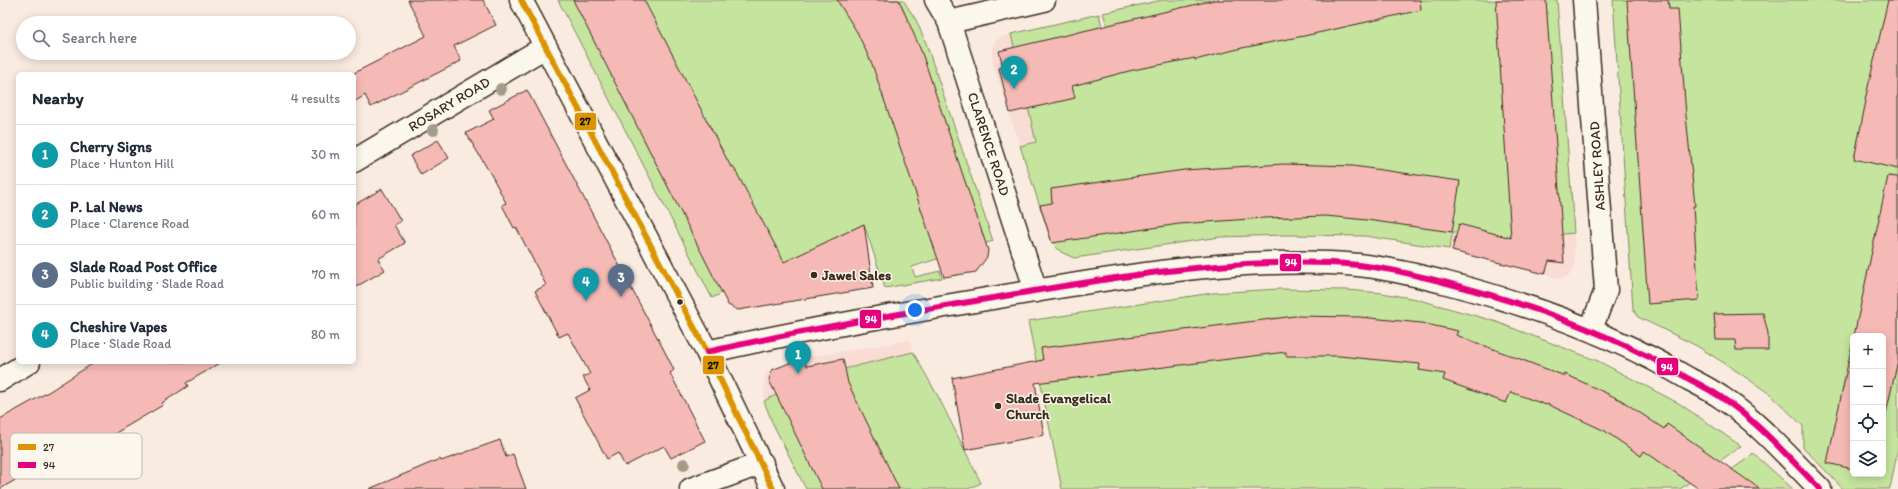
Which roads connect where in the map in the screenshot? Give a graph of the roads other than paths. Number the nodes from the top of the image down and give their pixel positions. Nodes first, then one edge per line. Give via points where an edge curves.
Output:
1 (521, 0) edge
2 (936, 0) edge
3 (1044, 0) edge
4 (1584, 0) edge
5 (949, 22) junction
6 (545, 47) junction
7 (356, 160) edge
8 (1036, 290) junction
9 (1591, 329) junction
10 (707, 352) junction
11 (26, 364) edge
12 (0, 380) edge
13 (762, 463) junction
14 (691, 489) edge
15 (773, 489) edge
16 (1820, 489) edge

1 - 6 street
2 - 5 street, CLARENCE ROAD
3 - 5 street
4 - 9 street, ASHLEY ROAD via 1606,290
5 - 8 street, CLARENCE ROAD
6 - 7 street, ROSARY ROAD
6 - 10 street
8 - 9 street via 1148,274 1237,265 1331,263 1395,270 1483,292
8 - 10 street via 759,340
9 - 16 street via 1652,357 1725,399 1753,422
10 - 13 street
11 - 12 street
13 - 14 street
13 - 15 street

